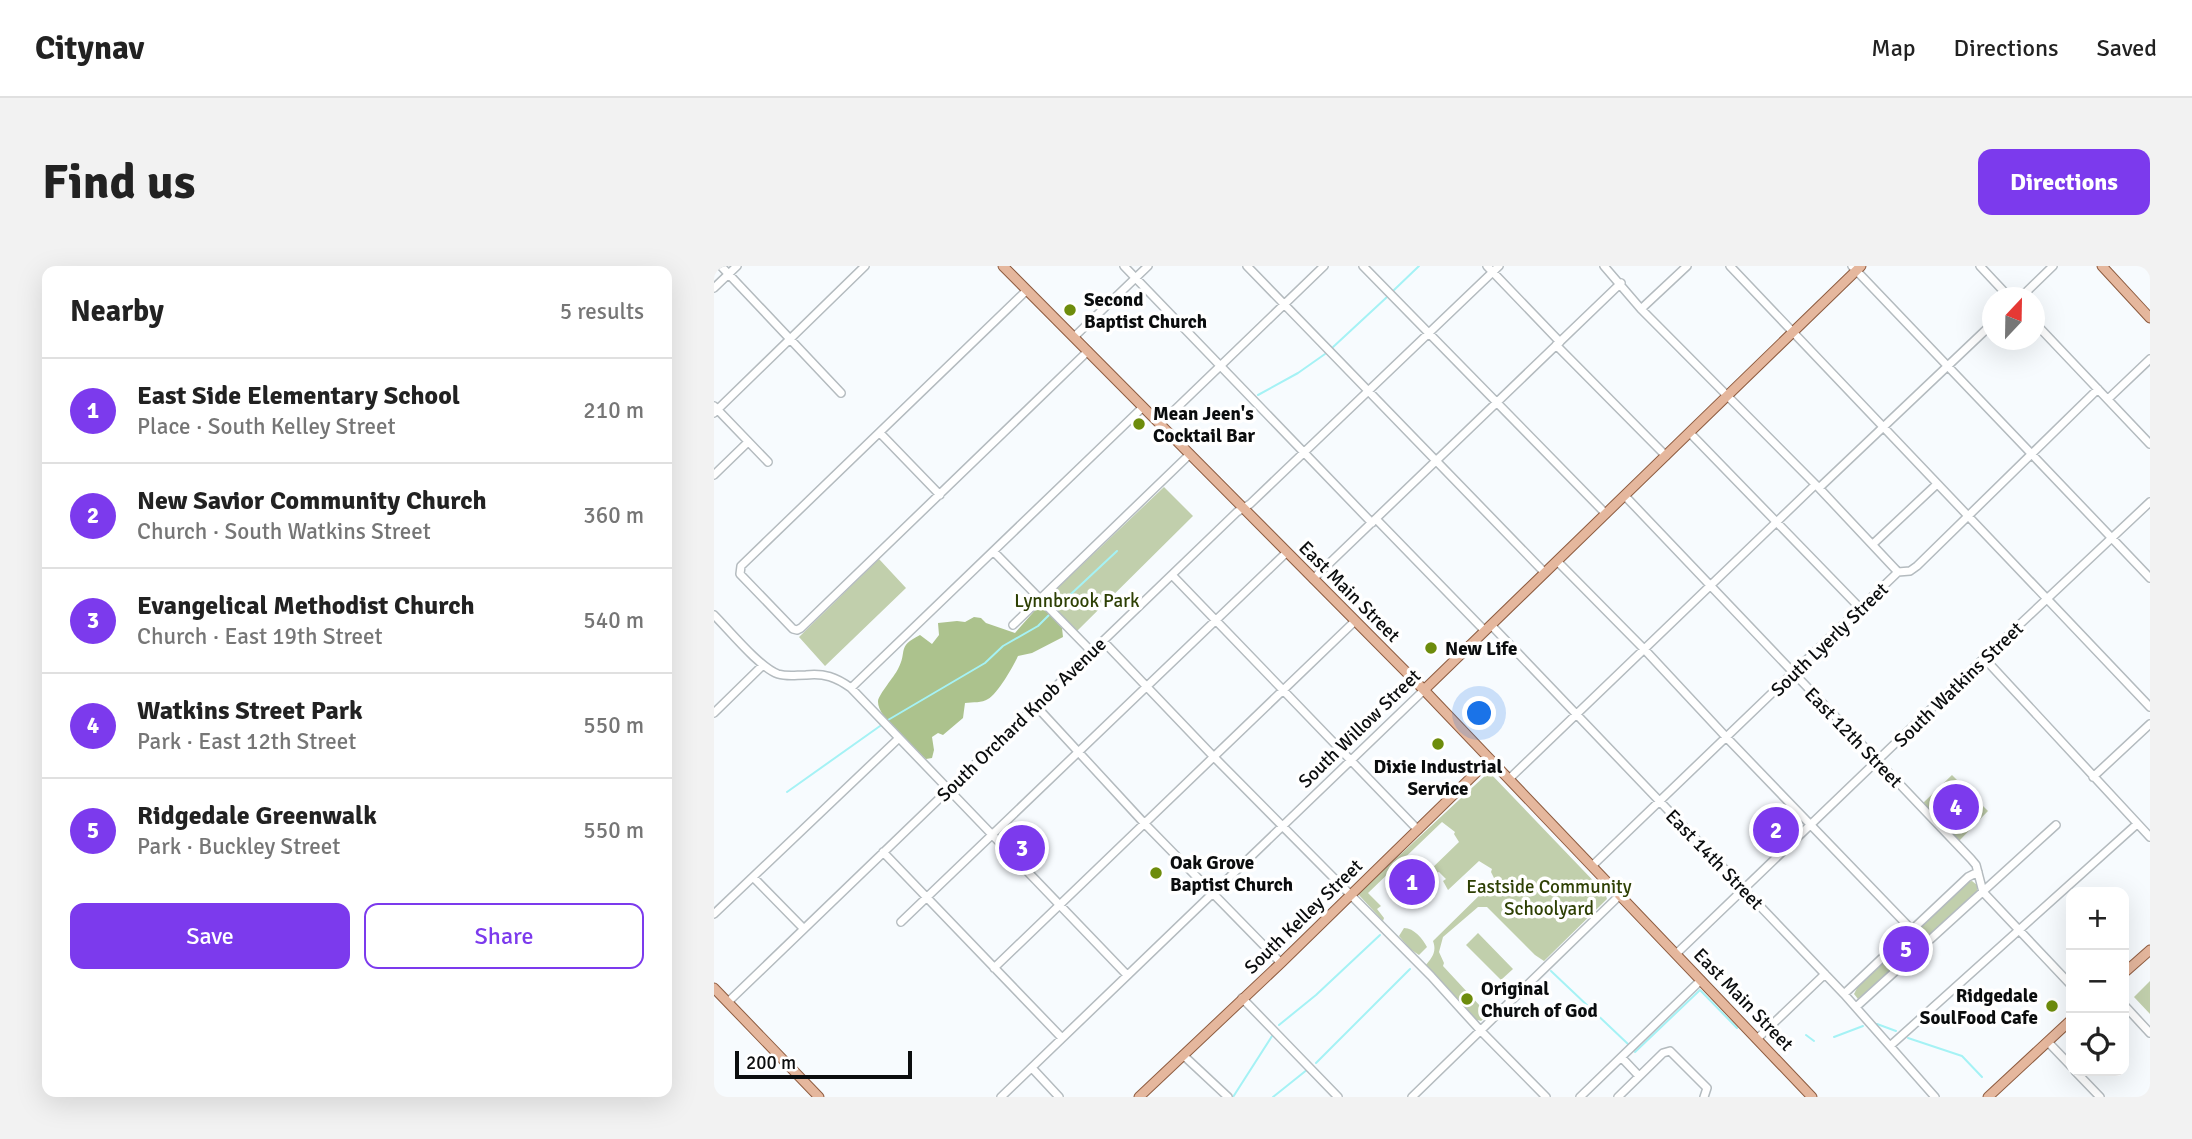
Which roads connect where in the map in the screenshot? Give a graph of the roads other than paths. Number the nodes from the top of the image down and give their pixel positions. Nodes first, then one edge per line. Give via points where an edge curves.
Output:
1 (721, 266) edge
2 (737, 266) edge
3 (1003, 266) edge
4 (1124, 266) edge
5 (1148, 266) edge
6 (1247, 266) edge
7 (1324, 266) edge
8 (1363, 266) edge
9 (1604, 266) edge
10 (1687, 266) edge
11 (1730, 266) edge
12 (1980, 266) edge
13 (2053, 266) edge
14 (2102, 266) edge
15 (861, 267) edge
16 (1856, 267) edge
17 (1493, 268) edge
18 (729, 274) junction
19 (1136, 278) junction
20 (1621, 283) junction
21 (2000, 287) edge
22 (2031, 287) edge
23 (714, 288) edge
24 (1027, 290) junction
25 (1284, 304) junction
26 (1641, 309) junction
27 (2150, 318) edge
28 (1793, 332) junction
29 (2045, 333) edge
30 (1429, 334) junction
31 (1982, 334) edge
32 (1074, 337) junction
33 (790, 339) junction
34 (1558, 344) junction
35 (1088, 351) junction
36 (2150, 359) edge
37 (1220, 365) junction
38 (1948, 366) junction
39 (2098, 389) junction
40 (1368, 392) junction
41 (841, 393) dead end
42 (1728, 396) junction
43 (2108, 399) junction
44 (1496, 403) junction
45 (1143, 407) junction
46 (715, 409) edge
47 (1160, 424) junction
48 (1884, 428) junction
49 (880, 433) junction
50 (1690, 433) junction
51 (748, 442) junction
52 (2150, 444) edge
53 (1304, 453) junction
54 (1190, 454) junction
55 (2032, 454) junction
56 (1666, 457) junction
57 (1435, 461) junction
58 (768, 462) dead end
59 (714, 475) edge
60 (1937, 484) junction
61 (1817, 487) junction
62 (940, 495) junction
63 (1625, 496) junction
64 (2150, 502) edge
65 (1243, 508) junction
66 (1605, 514) junction
67 (1968, 516) junction
68 (1374, 521) junction
69 (1777, 522) junction
70 (2112, 539) junction
71 (1874, 544) junction
72 (994, 552) junction
73 (1287, 552) junction
74 (1558, 562) junction
75 (1898, 572) junction
76 (1545, 573) junction
77 (1172, 575) junction
78 (2150, 578) edge
79 (1313, 579) junction
80 (1710, 586) junction
81 (1041, 599) junction
82 (2048, 599) junction
83 (1861, 609) junction
84 (714, 615) edge
85 (1216, 620) junction
86 (1355, 621) junction
87 (1013, 625) dead end
88 (1488, 628) junction
89 (1103, 641) junction
90 (1644, 649) junction
91 (1092, 652) junction
92 (1984, 658) junction
93 (764, 665) junction
94 (1794, 674) junction
95 (1147, 686) junction
96 (851, 688) junction
97 (1283, 690) junction
98 (1424, 690) junction
99 (1036, 706) junction
100 (2150, 707) edge
101 (714, 713) edge
102 (1577, 714) junction
103 (2150, 724) edge
104 (1727, 738) junction
105 (898, 739) junction
106 (1079, 752) junction
107 (1213, 756) junction
108 (1490, 759) junction
109 (1352, 761) junction
110 (1878, 761) junction
111 (2093, 777) junction
112 (1509, 779) junction
113 (948, 788) junction
114 (1660, 801) junction
115 (1144, 823) junction
116 (1811, 824) junction
117 (2137, 824) junction
118 (2056, 825) dead end
119 (1283, 827) junction
120 (1418, 830) junction
121 (992, 836) junction
122 (2150, 837) edge
123 (883, 852) junction
124 (1592, 866) junction
125 (1978, 872) junction
126 (753, 877) junction
127 (1743, 888) junction
128 (1983, 892) junction
129 (1213, 893) junction
130 (1351, 894) junction
131 (1620, 895) junction
132 (926, 898) junction
133 (1058, 905) junction
134 (714, 914) edge
135 (901, 922) dead end
136 (804, 929) junction
137 (2018, 929) junction
138 (1912, 930) junction
139 (2150, 950) edge
140 (1676, 954) junction
141 (1281, 963) junction
142 (994, 968) junction
143 (2129, 969) edge
144 (1825, 974) junction
145 (1127, 975) junction
146 (2066, 980) edge
147 (1701, 981) junction
148 (714, 988) edge
149 (1844, 994) junction
150 (1242, 998) junction
151 (728, 1002) junction
152 (1856, 1007) junction
153 (2129, 1010) edge
154 (2066, 1025) edge
155 (1480, 1030) junction
156 (2150, 1032) edge
157 (1062, 1038) junction
158 (1757, 1039) junction
159 (2048, 1042) junction
160 (1890, 1046) junction
161 (1183, 1055) junction
162 (1622, 1058) junction
163 (2066, 1061) edge
164 (1032, 1068) junction
165 (1639, 1076) junction
166 (2080, 1076) edge
167 (819, 1097) edge
168 (1001, 1097) edge
169 (1059, 1097) edge
170 (1139, 1097) edge
171 (1228, 1097) edge
172 (1338, 1097) edge
173 (1412, 1097) edge
174 (1546, 1097) edge
175 (1580, 1097) edge
176 (1618, 1097) edge
177 (1704, 1097) edge
178 (1812, 1097) edge
179 (1935, 1097) edge
180 (1988, 1097) edge
181 (2101, 1097) edge

1 - 18 street
2 - 18 street
3 - 24 main road, East Main Street
4 - 19 street, East 14th Street
5 - 19 street
6 - 25 street
7 - 25 street
8 - 30 street
9 - 20 street
10 - 26 street
11 - 28 street
12 - 21 street
13 - 22 street
14 - 27 main road
15 - 33 street
16 - 28 main road, South Willow Street
16 - 38 street
17 - 30 street, South Orchard Knob Avenue
17 - 34 street
18 - 23 street
18 - 33 street
19 - 32 street
19 - 37 street, East 14th Street
20 - 26 street
20 - 34 street
24 - 32 main road, East Main Street
24 - 49 street
25 - 37 street
25 - 40 street
26 - 42 street
28 - 42 main road, South Willow Street
28 - 48 street
29 - 39 street
30 - 40 street, South Orchard Knob Avenue
30 - 44 street
31 - 38 street
32 - 35 main road, East Main Street
33 - 41 street
33 - 46 street
34 - 44 street
34 - 56 street
35 - 45 main road, East Main Street
35 - 62 street
36 - 43 street
37 - 47 street
37 - 53 street, East 14th Street
38 - 48 street
38 - 55 street
39 - 43 street
39 - 55 street, South Lyerly Street
40 - 53 street, South Orchard Knob Avenue
40 - 57 street
42 - 50 main road, South Willow Street
42 - 61 street
43 - 52 street
44 - 57 street
44 - 66 street
45 - 47 main road, East Main Street
45 - 72 street
46 - 51 street
47 - 54 main road, East Main Street
48 - 60 street
48 - 61 street
49 - 62 street
49 - 62 street via 739,570 793,629
50 - 56 main road, South Willow Street
50 - 69 street
51 - 58 street
51 - 59 street
53 - 65 street, South Orchard Knob Avenue
53 - 68 street, East 14th Street
54 - 65 main road, East Main Street
54 - 81 street
55 - 67 street, South Lyerly Street
55 - 70 street
56 - 63 main road, South Willow Street
57 - 68 street
57 - 76 street
60 - 67 street
60 - 71 street
61 - 69 street
61 - 71 street
63 - 66 main road, South Willow Street
63 - 80 street, East 12th Street
64 - 70 street, South Watkins Street
65 - 73 main road, East Main Street
65 - 77 street, South Orchard Knob Avenue
66 - 74 main road, South Willow Street
67 - 75 street, South Lyerly Street via 1917,566
67 - 82 street
68 - 79 street
68 - 88 street, East 14th Street
69 - 80 street
69 - 83 street
70 - 78 street
70 - 82 street, South Watkins Street
71 - 75 street
72 - 81 street
72 - 96 street
73 - 79 main road, East Main Street
73 - 85 street
74 - 76 main road, South Willow Street
74 - 90 street
75 - 83 street, South Lyerly Street
76 - 88 main road, South Willow Street
77 - 85 street
77 - 89 street, South Orchard Knob Avenue
79 - 86 main road, East Main Street
80 - 90 street
80 - 94 street, East 12th Street
81 - 87 street
81 - 91 street
82 - 92 street, South Watkins Street
82 - 100 street
83 - 94 street, South Lyerly Street
84 - 93 street
85 - 95 street
85 - 97 street
86 - 97 street
86 - 98 main road, East Main Street
88 - 98 main road, South Willow Street
88 - 102 street, East 14th Street
89 - 91 street, South Orchard Knob Avenue
89 - 95 street
90 - 102 street
90 - 104 street
91 - 99 street, South Orchard Knob Avenue
92 - 110 street, South Watkins Street
92 - 111 street
93 - 96 street via 776,674 823,674
93 - 101 street
94 - 104 street, South Lyerly Street
94 - 110 street, East 12th Street
95 - 106 street
95 - 107 street
96 - 105 street
97 - 107 street
97 - 109 street
98 - 108 main road, East Main Street
98 - 109 street, South Willow Street
99 - 106 street
99 - 113 street, South Orchard Knob Avenue
102 - 112 street
102 - 114 street, East 14th Street
103 - 111 street
104 - 114 street, South Lyerly Street
104 - 116 street
105 - 113 street
105 - 126 street
106 - 115 street
106 - 121 street
107 - 115 street
107 - 119 street
108 - 112 main road, East Main Street
108 - 120 main road, South Kelley Street
109 - 119 street, South Willow Street
109 - 120 street
110 - 116 street, South Watkins Street
110 - 125 street, East 12th Street via 1971,859
111 - 117 street
112 - 124 main road, East Main Street
113 - 121 street
113 - 123 street, South Orchard Knob Avenue
114 - 124 street, South Lyerly Street
114 - 127 street, East 14th Street
115 - 129 street
115 - 133 street
116 - 127 street, South Watkins Street
116 - 138 street
117 - 122 street
117 - 137 street
118 - 128 street
119 - 129 street, South Willow Street
119 - 130 street
120 - 130 main road, South Kelley Street
121 - 132 street
121 - 133 street
123 - 132 street
123 - 136 street, South Orchard Knob Avenue
124 - 131 main road, East Main Street
125 - 128 street, East 12th Street
125 - 138 street
126 - 134 street
126 - 136 street
127 - 140 street, South Watkins Street
127 - 144 street, East 14th Street
128 - 137 street, East 12th Street
128 - 152 street
129 - 141 street
129 - 145 street, South Willow Street
130 - 141 main road, South Kelley Street
130 - 155 street
131 - 140 main road, East Main Street
131 - 155 street
132 - 135 street
132 - 142 street
133 - 142 street
133 - 145 street
136 - 151 street, South Orchard Knob Avenue
137 - 146 street, East 12th Street
137 - 160 street
138 - 149 street
139 - 143 main road
140 - 147 main road, East Main Street
141 - 150 main road, South Kelley Street
142 - 157 street
144 - 149 street, East 14th Street
144 - 158 street
145 - 157 street, South Willow Street
147 - 158 main road, East Main Street
147 - 162 street
148 - 151 main road
149 - 152 street, East 14th Street
150 - 161 main road, South Kelley Street
150 - 172 street
151 - 167 main road
152 - 160 street, East 14th Street
153 - 156 street
154 - 159 main road
155 - 173 street
155 - 174 street
157 - 164 street, South Willow Street
158 - 178 main road, East Main Street
159 - 163 street
159 - 180 main road
160 - 179 street, East 14th Street
161 - 170 main road, South Kelley Street
161 - 171 street
162 - 165 street
162 - 175 street
164 - 168 street, South Willow Street
164 - 169 street
165 - 176 street
165 - 177 street via 1670,1051 1707,1088
166 - 181 street

